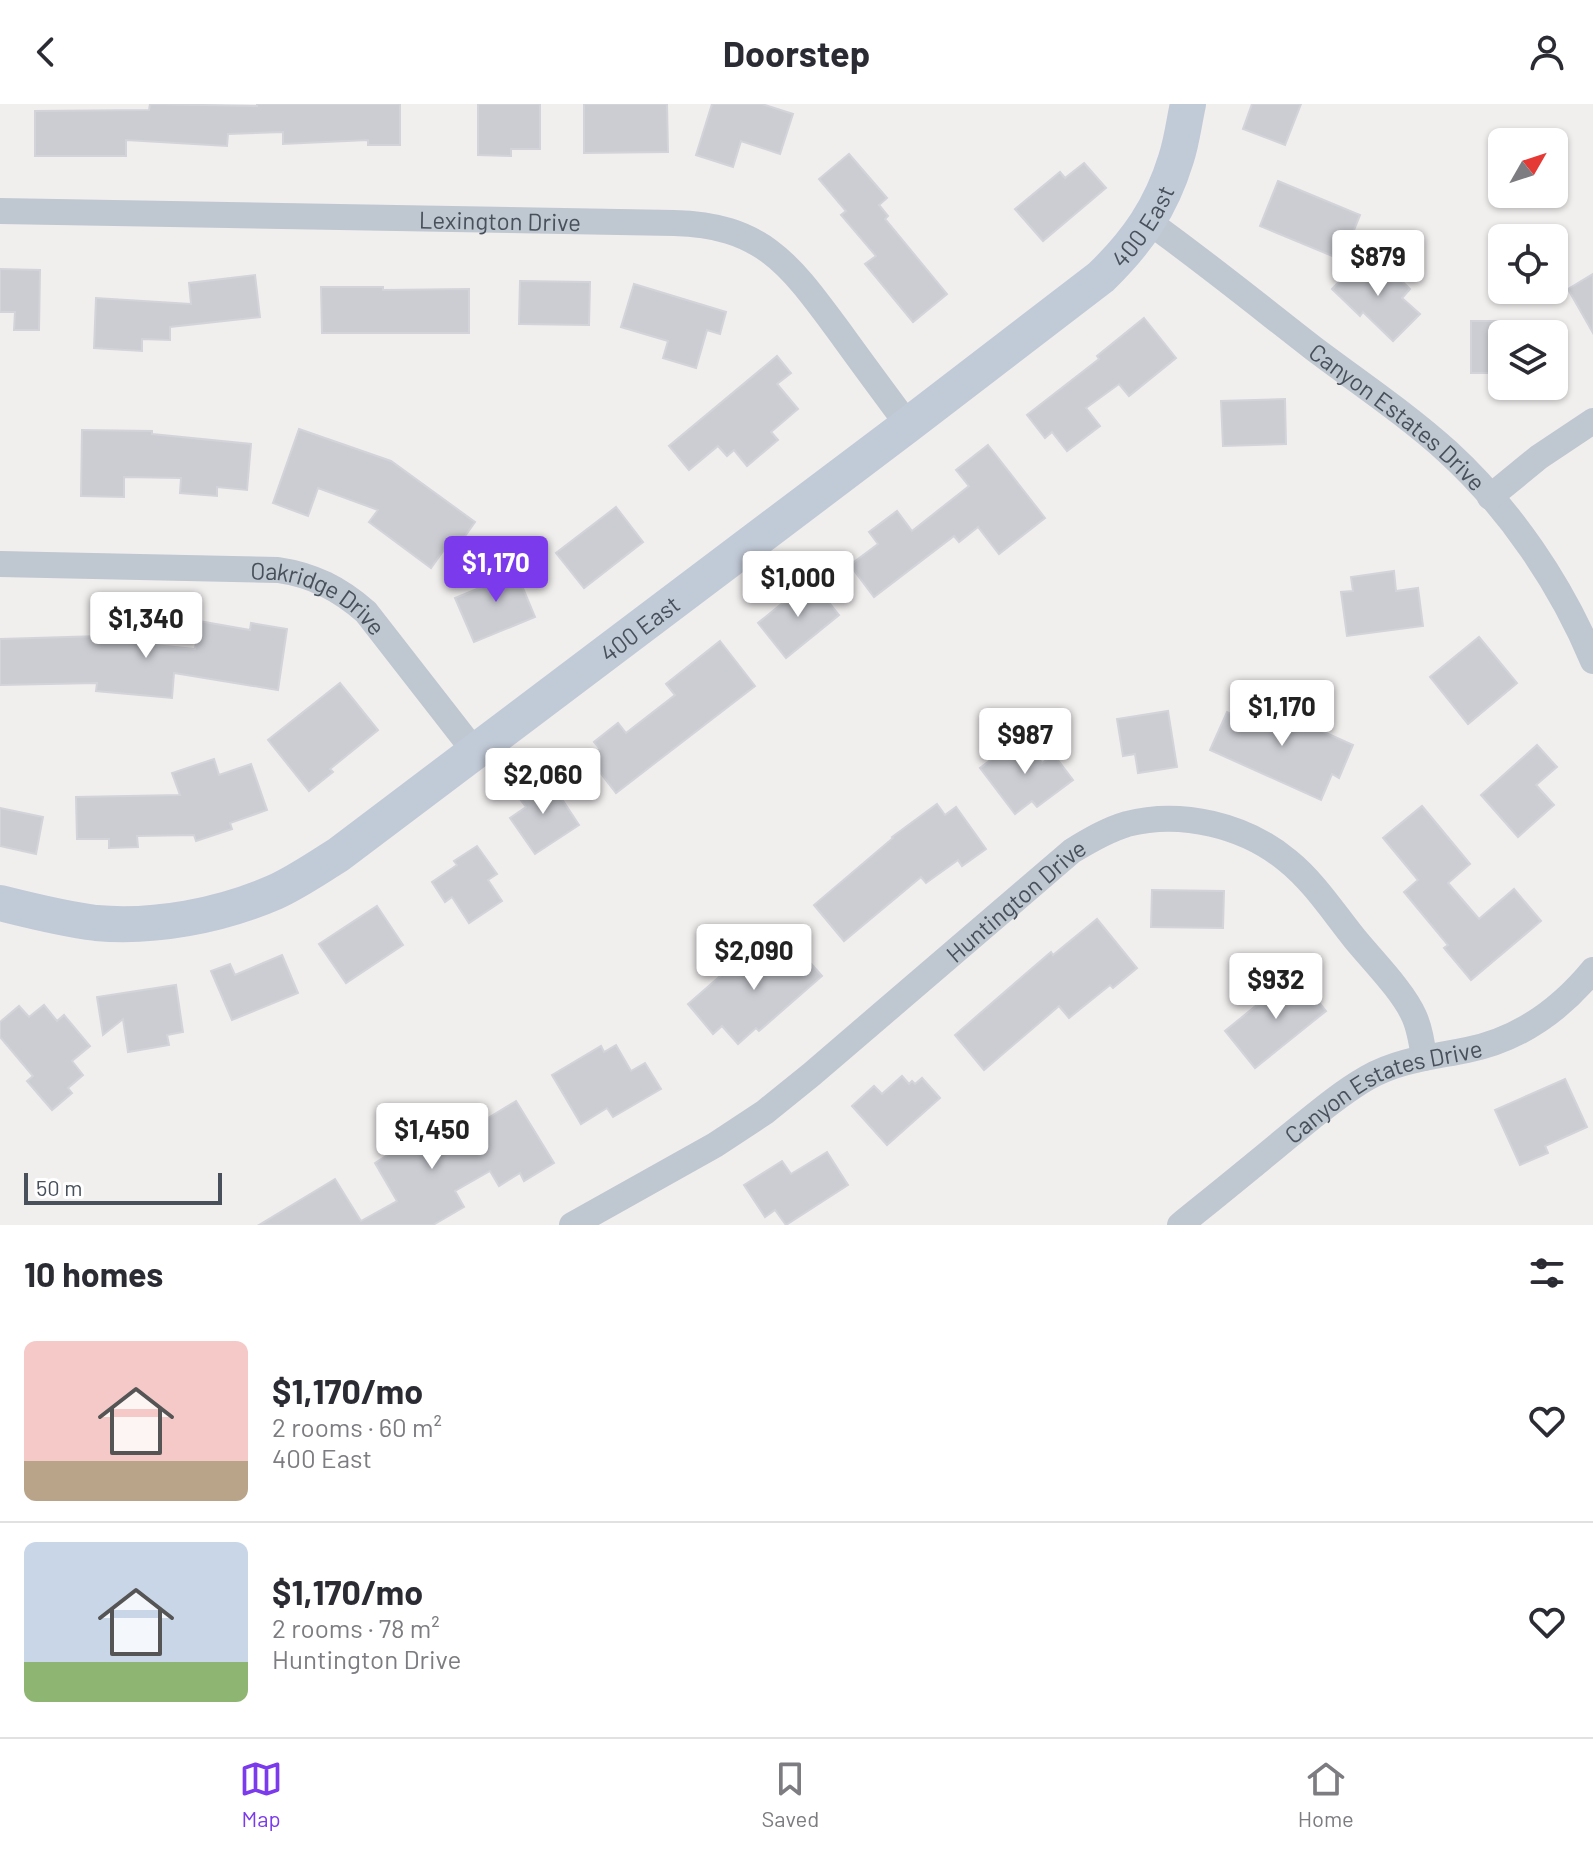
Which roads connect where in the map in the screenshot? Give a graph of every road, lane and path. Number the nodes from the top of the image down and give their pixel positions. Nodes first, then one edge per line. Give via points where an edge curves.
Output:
1 (1188, 104) edge
2 (0, 211) edge
3 (1149, 222) junction
4 (1593, 421) edge
5 (908, 425) junction
6 (1490, 497) junction
7 (0, 564) edge
8 (1593, 661) edge
9 (475, 752) junction
10 (0, 903) edge
11 (1593, 970) edge
12 (1424, 1058) junction
13 (572, 1225) edge
14 (1180, 1225) edge

1 - 3 street, 400 East via 1177,158
2 - 5 street, Lexington Drive via 714,226 751,239 784,261
3 - 5 street, 400 East via 1101,277
3 - 6 street, Canyon Estates Drive via 1448,452
4 - 6 street
5 - 9 street, 400 East
6 - 8 street, Canyon Estates Drive via 1544,569
7 - 9 street, Oakridge Drive via 278,570 315,578 366,612
9 - 10 street, 400 East via 338,855 252,901 186,918 126,924 68,919
11 - 12 street, Canyon Estates Drive via 1530,1026 1486,1046
12 - 13 street, Huntington Drive via 1419,1028 1406,1001 1287,860 1219,826 1143,821 1106,832 1072,851 765,1112
12 - 14 street, Canyon Estates Drive via 1396,1065 1345,1092

